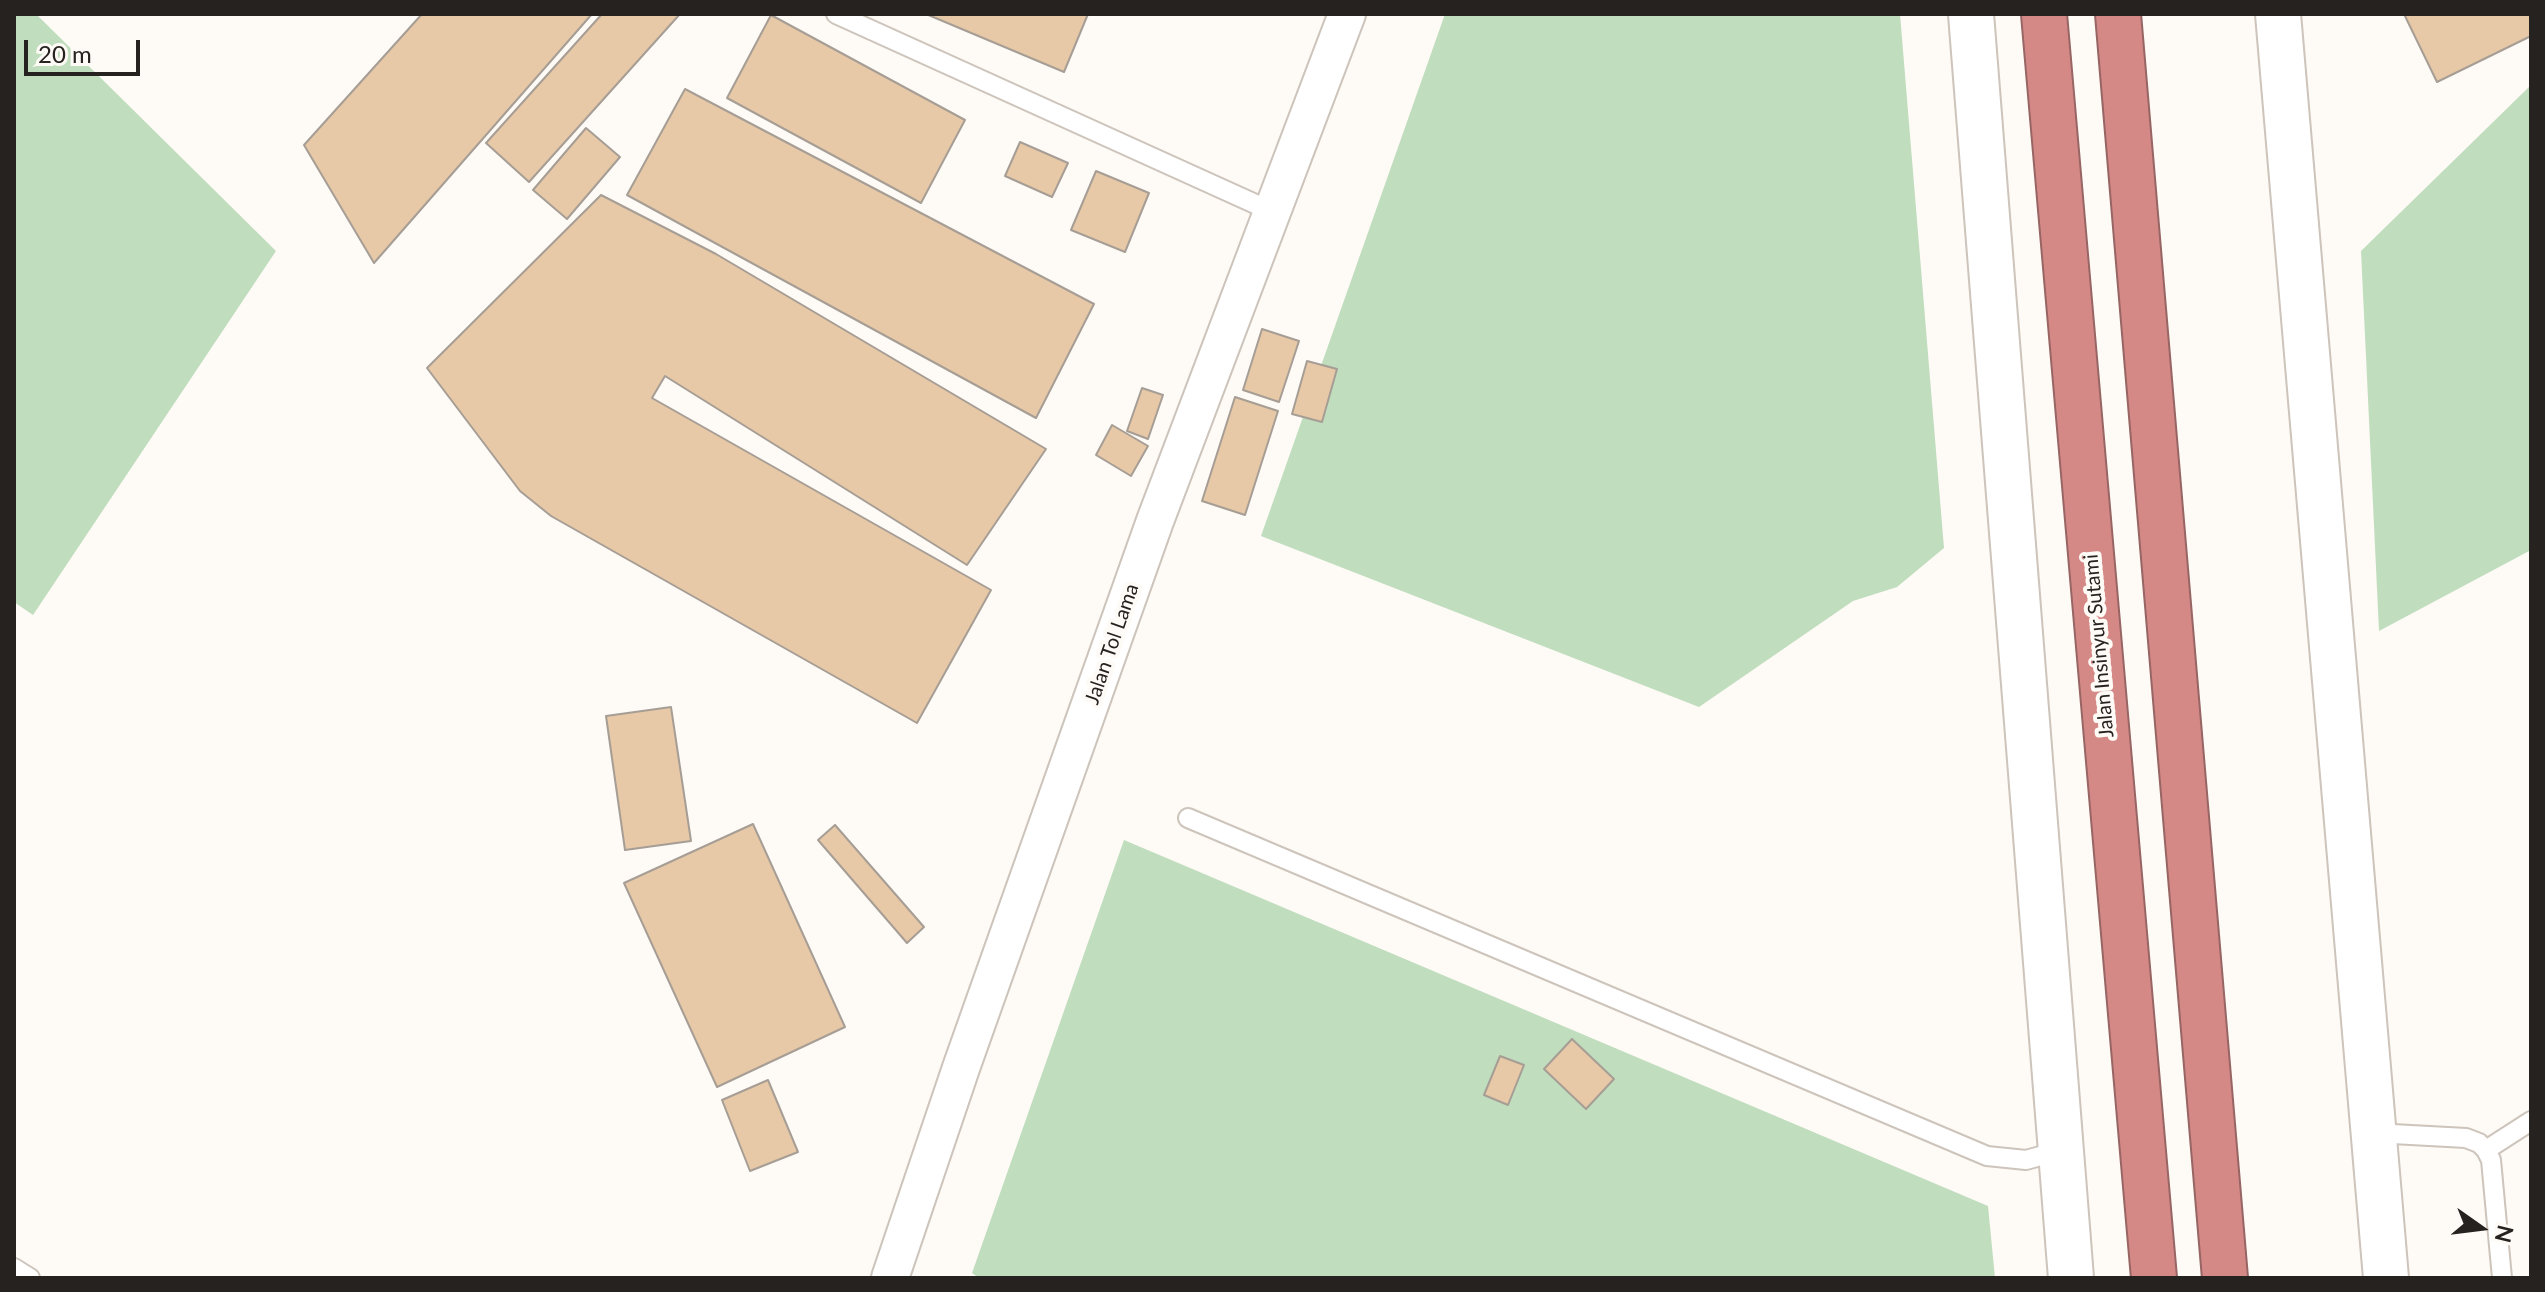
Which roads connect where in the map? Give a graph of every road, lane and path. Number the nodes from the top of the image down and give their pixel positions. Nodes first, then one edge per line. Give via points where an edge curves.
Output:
1 (836, 14) edge
2 (1347, 14) edge
3 (1971, 14) edge
4 (2044, 14) edge
5 (2118, 14) edge
6 (2278, 14) edge
7 (1273, 212) junction
8 (1188, 818) dead end
9 (2531, 1121) edge
10 (2374, 1133) junction
11 (2062, 1150) junction
12 (2486, 1150) junction
13 (14, 1268) edge
14 (30, 1278) edge
15 (890, 1278) edge
16 (2071, 1278) edge
17 (2154, 1278) edge
18 (2225, 1278) edge
19 (2386, 1278) edge
20 (2502, 1278) edge

1 - 7 lane
2 - 7 street, Jalan Tol Lama
3 - 11 street
4 - 17 highway, Jalan Insinyur Sutami
5 - 18 highway
6 - 10 street
7 - 15 street, Jalan Tol Lama via 1155,521
8 - 11 lane via 1987,1156 2026,1160
9 - 12 lane
10 - 12 lane via 2466,1138
10 - 19 street
11 - 16 street
12 - 20 lane
13 - 14 lane

